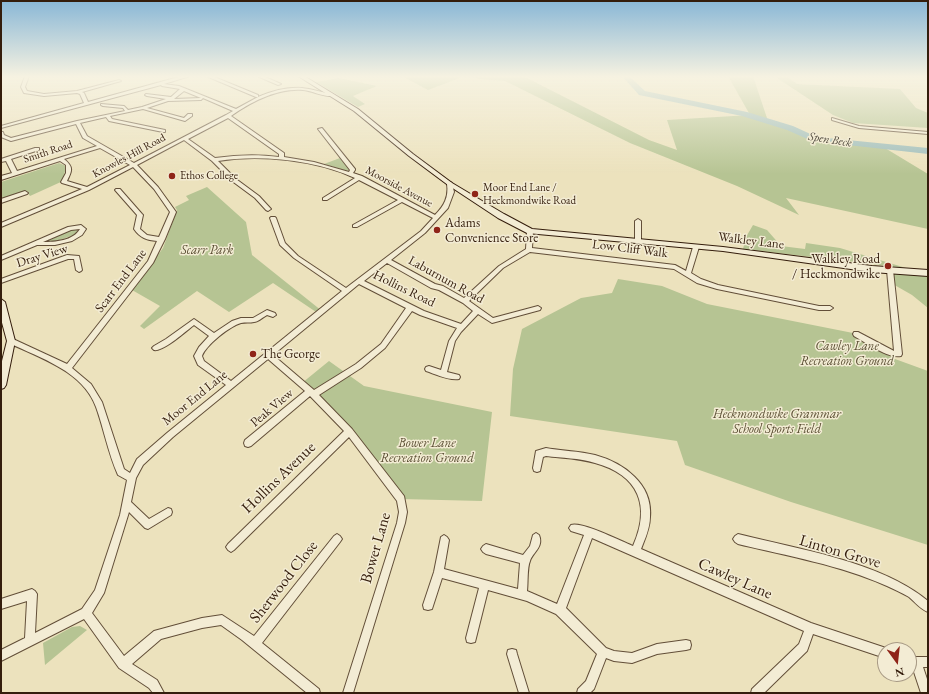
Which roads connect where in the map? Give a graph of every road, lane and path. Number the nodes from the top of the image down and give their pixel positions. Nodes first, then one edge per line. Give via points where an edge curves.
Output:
1 (70, 108) edge
2 (125, 108) edge
3 (141, 108) edge
4 (144, 108) edge
5 (230, 108) edge
6 (238, 108) edge
7 (353, 108) edge
8 (234, 110) junction
9 (127, 111) junction
10 (190, 115) dead end
11 (106, 116) junction
12 (228, 116) junction
13 (834, 119) dead end
14 (76, 122) junction
15 (1, 126) edge
16 (320, 129) dead end
17 (162, 131) dead end
18 (1, 133) edge
19 (928, 133) edge
20 (184, 138) junction
21 (101, 146) junction
22 (37, 150) dead end
23 (8, 159) junction
24 (61, 159) junction
25 (281, 159) junction
26 (214, 160) junction
27 (1, 161) edge
28 (134, 165) junction
29 (15, 173) junction
30 (350, 174) junction
31 (360, 177) junction
32 (1, 178) edge
33 (450, 184) junction
34 (87, 189) junction
35 (118, 190) dead end
36 (25, 193) dead end
37 (325, 199) dead end
38 (402, 200) junction
39 (1, 201) edge
40 (268, 209) dead end
41 (273, 218) dead end
42 (437, 218) junction
43 (638, 221) dead end
44 (1, 225) edge
45 (355, 226) dead end
46 (530, 231) junction
47 (162, 239) junction
48 (638, 240) junction
49 (37, 243) junction
50 (696, 247) junction
51 (529, 250) junction
52 (1, 258) edge
53 (387, 260) junction
54 (79, 270) dead end
55 (892, 270) junction
56 (688, 273) junction
57 (928, 273) edge
58 (1, 281) edge
59 (359, 281) junction
60 (346, 291) junction
61 (465, 301) junction
62 (1, 302) edge
63 (410, 308) junction
64 (538, 308) dead end
65 (830, 308) dead end
66 (478, 310) junction
67 (273, 315) dead end
68 (4, 320) edge
69 (462, 327) junction
70 (856, 334) dead end
71 (214, 337) junction
72 (11, 340) junction
73 (156, 348) dead end
74 (269, 354) junction
75 (68, 368) junction
76 (429, 369) dead end
77 (443, 374) junction
78 (456, 377) dead end
79 (1, 385) edge
80 (231, 385) junction
81 (312, 393) junction
82 (349, 431) junction
83 (248, 444) dead end
84 (537, 468) dead end
85 (132, 478) junction
86 (127, 504) junction
87 (168, 512) dead end
88 (574, 528) dead end
89 (590, 532) junction
90 (536, 538) dead end
91 (337, 539) dead end
92 (738, 539) dead end
93 (444, 540) dead end
94 (231, 547) dead end
95 (486, 549) dead end
96 (634, 552) junction
97 (525, 560) junction
98 (439, 572) junction
99 (485, 584) junction
100 (522, 595) junction
101 (1, 604) edge
102 (428, 605) dead end
103 (928, 607) edge
104 (560, 610) junction
105 (86, 612) junction
106 (810, 628) junction
107 (471, 638) dead end
108 (30, 641) junction
109 (255, 644) junction
110 (686, 645) dead end
111 (877, 649) edge
112 (603, 652) junction
113 (512, 654) dead end
114 (1, 656) edge
115 (917, 661) edge
116 (928, 662) edge
117 (122, 664) junction
118 (917, 671) edge
119 (159, 693) edge
120 (315, 693) edge
121 (348, 693) edge
122 (524, 693) edge
123 (582, 693) edge
124 (756, 693) edge
125 (926, 693) edge

1 - 15 street
2 - 9 street
3 - 9 street
4 - 10 street via 185,120
5 - 8 street
6 - 8 street, Knowles Hill Road
7 - 33 main road
8 - 12 street, Knowles Hill Road
9 - 11 street
11 - 14 street
11 - 17 street via 111,120
12 - 20 street, Knowles Hill Road
12 - 25 street via 282,154
13 - 19 street via 859,127
14 - 18 street via 11,140
14 - 21 street via 85,137
16 - 30 street via 353,170
20 - 26 street
20 - 28 street, Knowles Hill Road
21 - 24 street, Smith Road
21 - 28 street
22 - 23 street
23 - 27 street
23 - 29 street
24 - 29 street, Smith Road
24 - 34 street via 68,165 69,173 64,182
25 - 26 street, Moorside Avenue via 232,156
25 - 30 street, Moorside Avenue via 319,165
26 - 40 street
28 - 34 street, Knowles Hill Road
28 - 47 street, Scarr End Lane via 156,188 173,212
29 - 32 street, Smith Road
30 - 31 street, Moorside Avenue
31 - 37 street
31 - 38 street, Moorside Avenue
33 - 42 street, Moor End Lane via 448,203
33 - 46 main road
34 - 44 street, Knowles Hill Road
35 - 47 street via 140,215 137,229 140,235
36 - 39 street
38 - 42 street, Moorside Avenue
38 - 45 street
41 - 60 street via 282,244 296,258
42 - 53 street, Moor End Lane
43 - 48 street
46 - 48 main road, Walkley Lane
46 - 51 street
47 - 75 street, Scarr End Lane via 151,262
48 - 50 main road, Walkley Lane
49 - 49 street via 70,228 83,229 74,238 54,244
49 - 52 street
50 - 55 main road, Walkley Lane
50 - 56 street
51 - 56 street, Low Cliff Walk via 675,267
51 - 61 street via 501,267
53 - 59 street, Moor End Lane
53 - 61 street, Laburnum Road
54 - 58 street, Dray View via 77,257 67,257
55 - 57 main road, Walkley Lane
55 - 70 street via 898,354
56 - 65 street, Low Cliff Walk via 699,281 717,287 819,308
59 - 60 street, Moor End Lane
59 - 63 street, Hollins Road
60 - 74 street, Moor End Lane
61 - 66 street, Laburnum Road
62 - 68 main road
63 - 69 street, Hollins Road
63 - 81 street, Peak View via 383,346 367,359
64 - 66 street, Laburnum Road via 492,321
66 - 69 street
67 - 71 street via 267,312 254,320 241,320
68 - 72 main road
69 - 77 street via 452,341
71 - 73 street via 194,322
71 - 80 street via 201,348 198,356 201,363
72 - 75 street
72 - 79 main road
74 - 80 street, Moor End Lane
74 - 81 street, Bower Lane
75 - 85 street via 88,386 99,404 121,472
76 - 77 street
77 - 78 street
80 - 85 street, Moor End Lane via 140,462
81 - 82 street, Bower Lane
81 - 83 street, Peak View
82 - 94 street, Hollins Avenue
82 - 121 street, Bower Lane via 401,499 403,512 402,523
84 - 96 street via 538,451 594,458 615,466 630,476 641,489 646,502 644,530
85 - 86 street, Moor End Lane
86 - 87 street via 148,525
86 - 105 street, Moor End Lane via 99,593
88 - 89 street, Cawley Lane
89 - 96 street, Cawley Lane
89 - 104 street
90 - 97 street via 534,548
91 - 109 street, Sherwood Close
92 - 103 street, Linton Grove via 859,570 902,587
93 - 98 street
95 - 97 street
96 - 106 street, Cawley Lane
97 - 100 street
98 - 99 street
98 - 102 street
99 - 100 street
99 - 107 street
100 - 104 street
101 - 108 street via 32,594
104 - 112 street
105 - 108 street, Moor End Lane
105 - 117 street
106 - 111 street, Cawley Lane
106 - 124 street via 802,647
108 - 114 street, Moor End Lane
109 - 117 street via 222,620 202,623 158,635
109 - 120 street
110 - 112 street via 657,649 632,658
112 - 123 street via 590,685
113 - 122 street
115 - 116 street
117 - 119 street via 153,684
118 - 125 street

